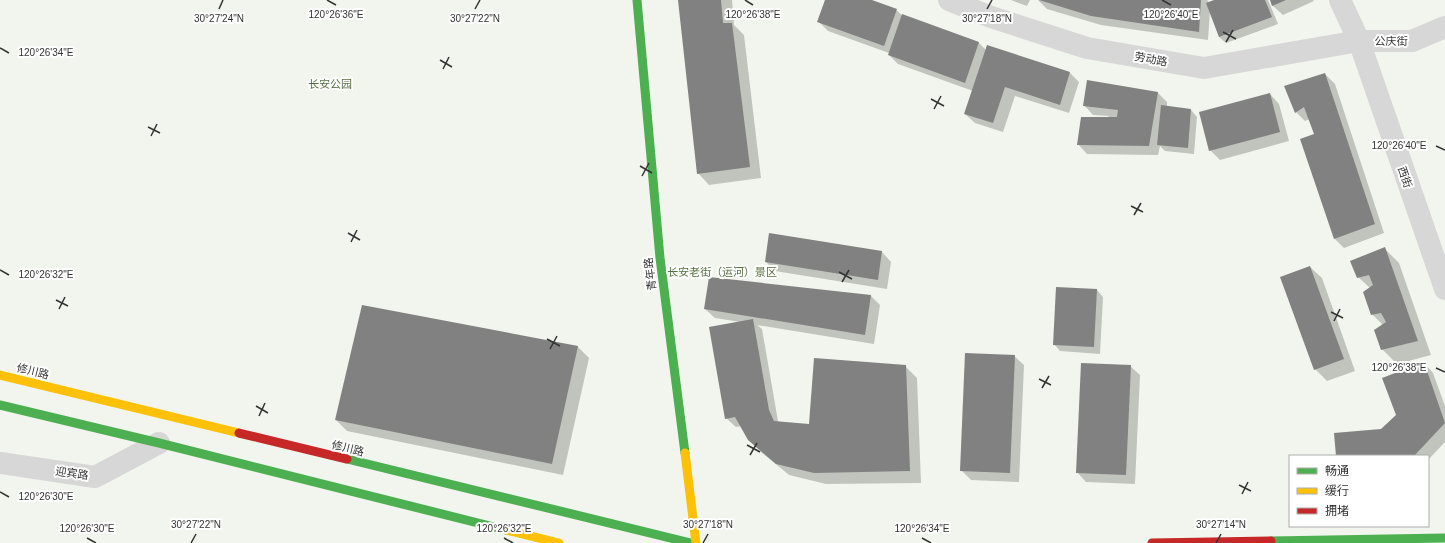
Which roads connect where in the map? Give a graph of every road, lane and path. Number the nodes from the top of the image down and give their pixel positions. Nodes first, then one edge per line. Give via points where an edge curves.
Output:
1 (637, 0) edge
2 (949, 0) edge
3 (1340, 0) edge
4 (1440, 29) edge
5 (1359, 40) junction
6 (1445, 289) edge
7 (0, 375) edge
8 (0, 405) edge
9 (159, 442) junction
10 (0, 463) edge
11 (1445, 538) edge
12 (559, 543) edge
13 (691, 543) edge
14 (696, 543) edge
15 (1152, 543) edge

1 - 14 main road, 青年路 via 660,258
2 - 5 street, 劳动路 via 1087,48 1204,68
3 - 5 street, 西街
4 - 5 street, 公庆街 via 1412,41
5 - 6 street, 西街
7 - 13 main road, 修川路
8 - 9 main road
9 - 10 street, 迎宾路 via 95,477
9 - 12 main road
11 - 15 main road

